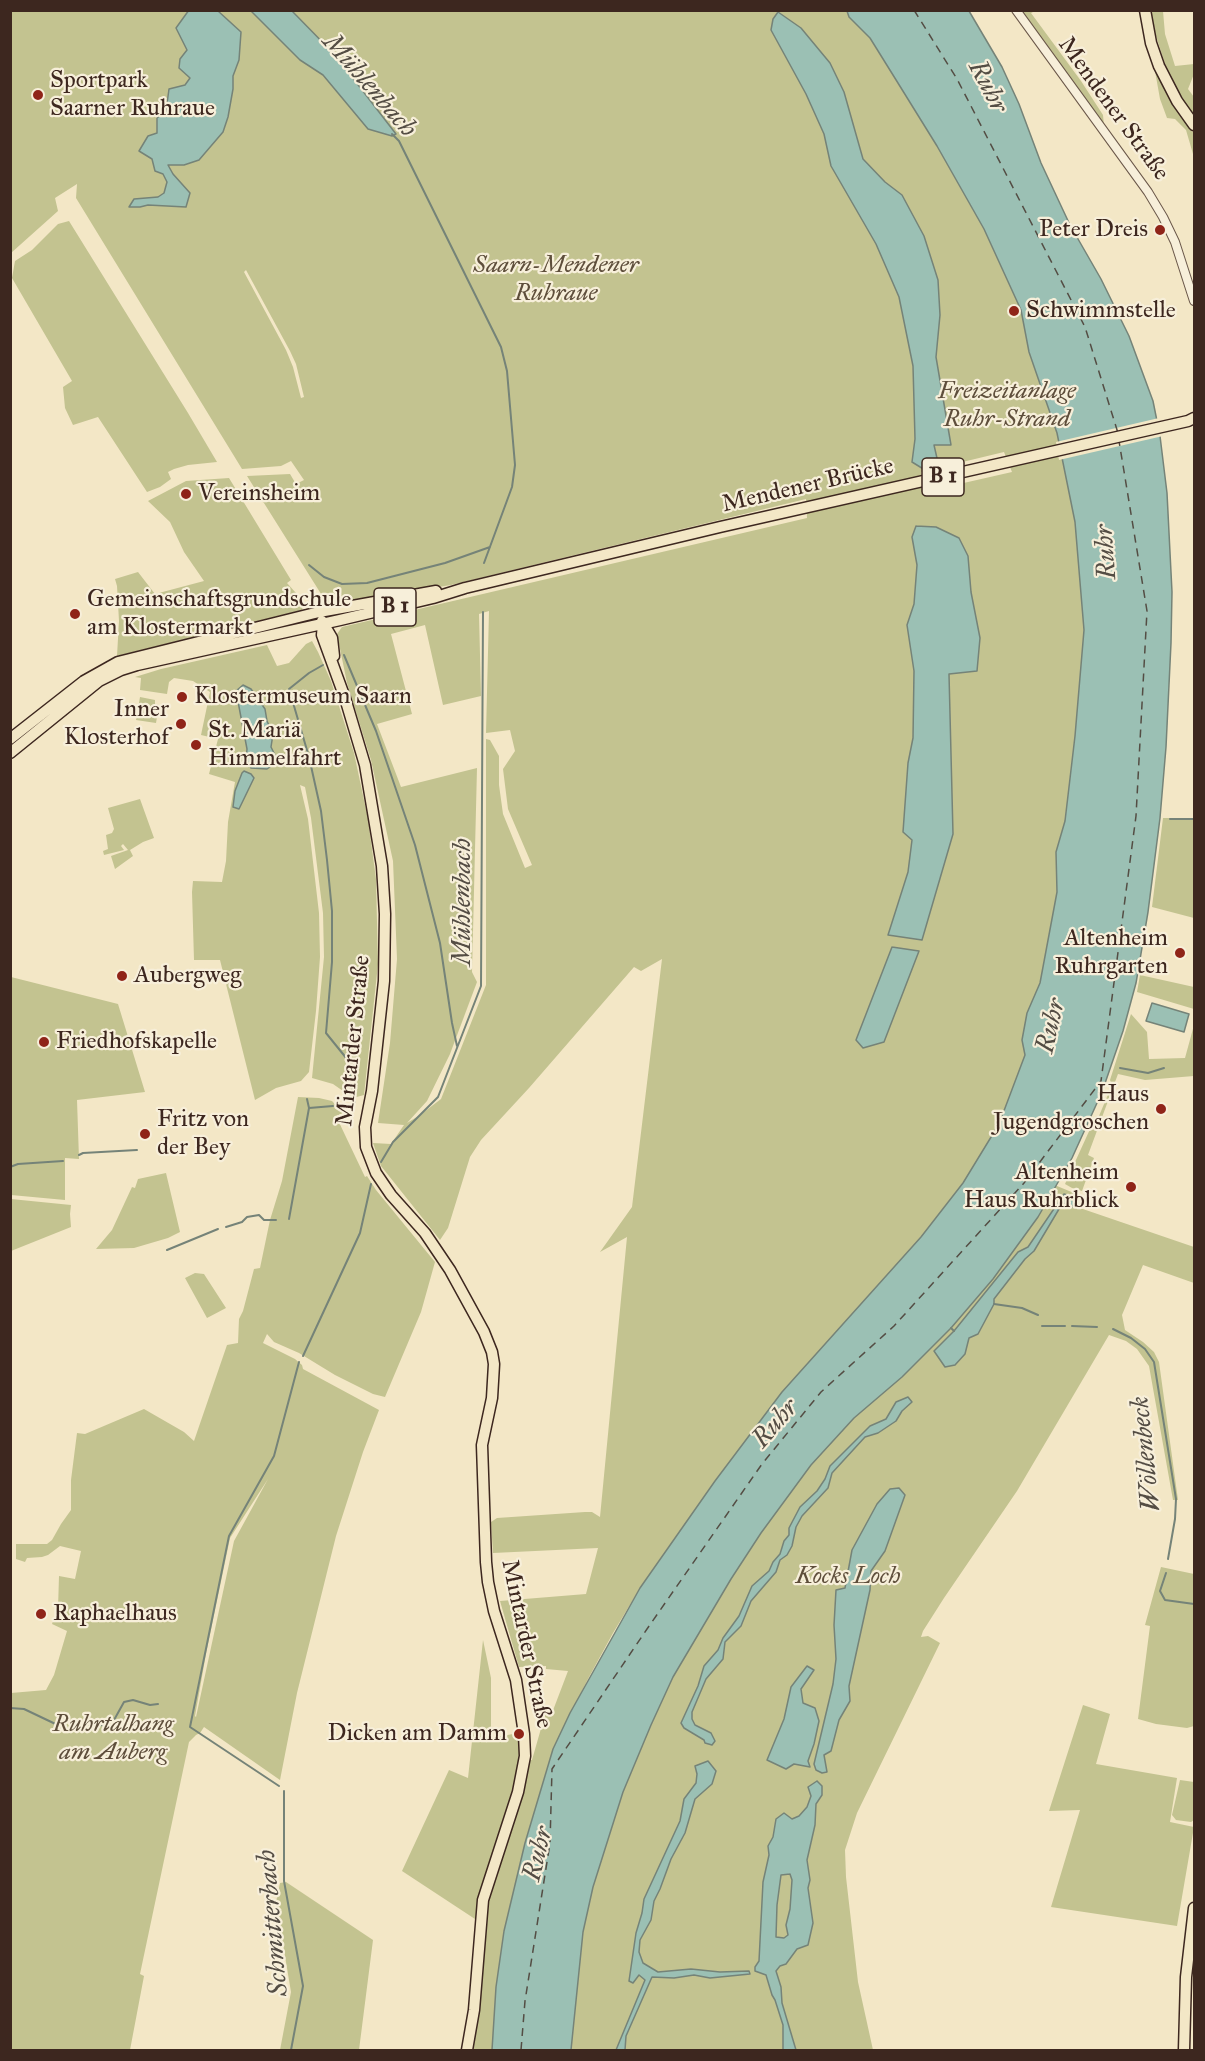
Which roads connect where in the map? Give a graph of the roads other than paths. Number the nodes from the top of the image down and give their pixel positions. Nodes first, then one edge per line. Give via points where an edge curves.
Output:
1 (1016, 10) edge
2 (1145, 10) edge
3 (1194, 125) edge
4 (1194, 301) edge
5 (1190, 421) edge
6 (465, 588) junction
7 (319, 612) junction
8 (323, 624) junction
9 (43, 720) junction
10 (10, 739) edge
11 (10, 753) edge
12 (1194, 1908) edge
13 (467, 2050) edge
14 (1184, 2050) edge

1 - 4 street, Mendener Straße via 1148,192 1175,242
2 - 3 main road via 1159,66
5 - 6 main road, Mendener Brücke / B 1
6 - 7 main road, Mendener Brücke / B 1
6 - 8 main road, Mendener Brücke / B 1
7 - 8 main road, Mintarder Straße
7 - 9 main road, B 1 via 118,662 84,681
8 - 9 main road, B 1 via 121,670
8 - 13 main road, Mintarder Straße via 332,638 337,673 365,765 382,866 384,981 365,1127 366,1147 376,1173 450,1270 484,1332 494,1364 492,1398 482,1445 486,1562 494,1611 516,1680 525,1756 518,1792 483,1900
9 - 10 main road, B 1
9 - 11 main road, B 1
12 - 14 main road via 1186,1977

